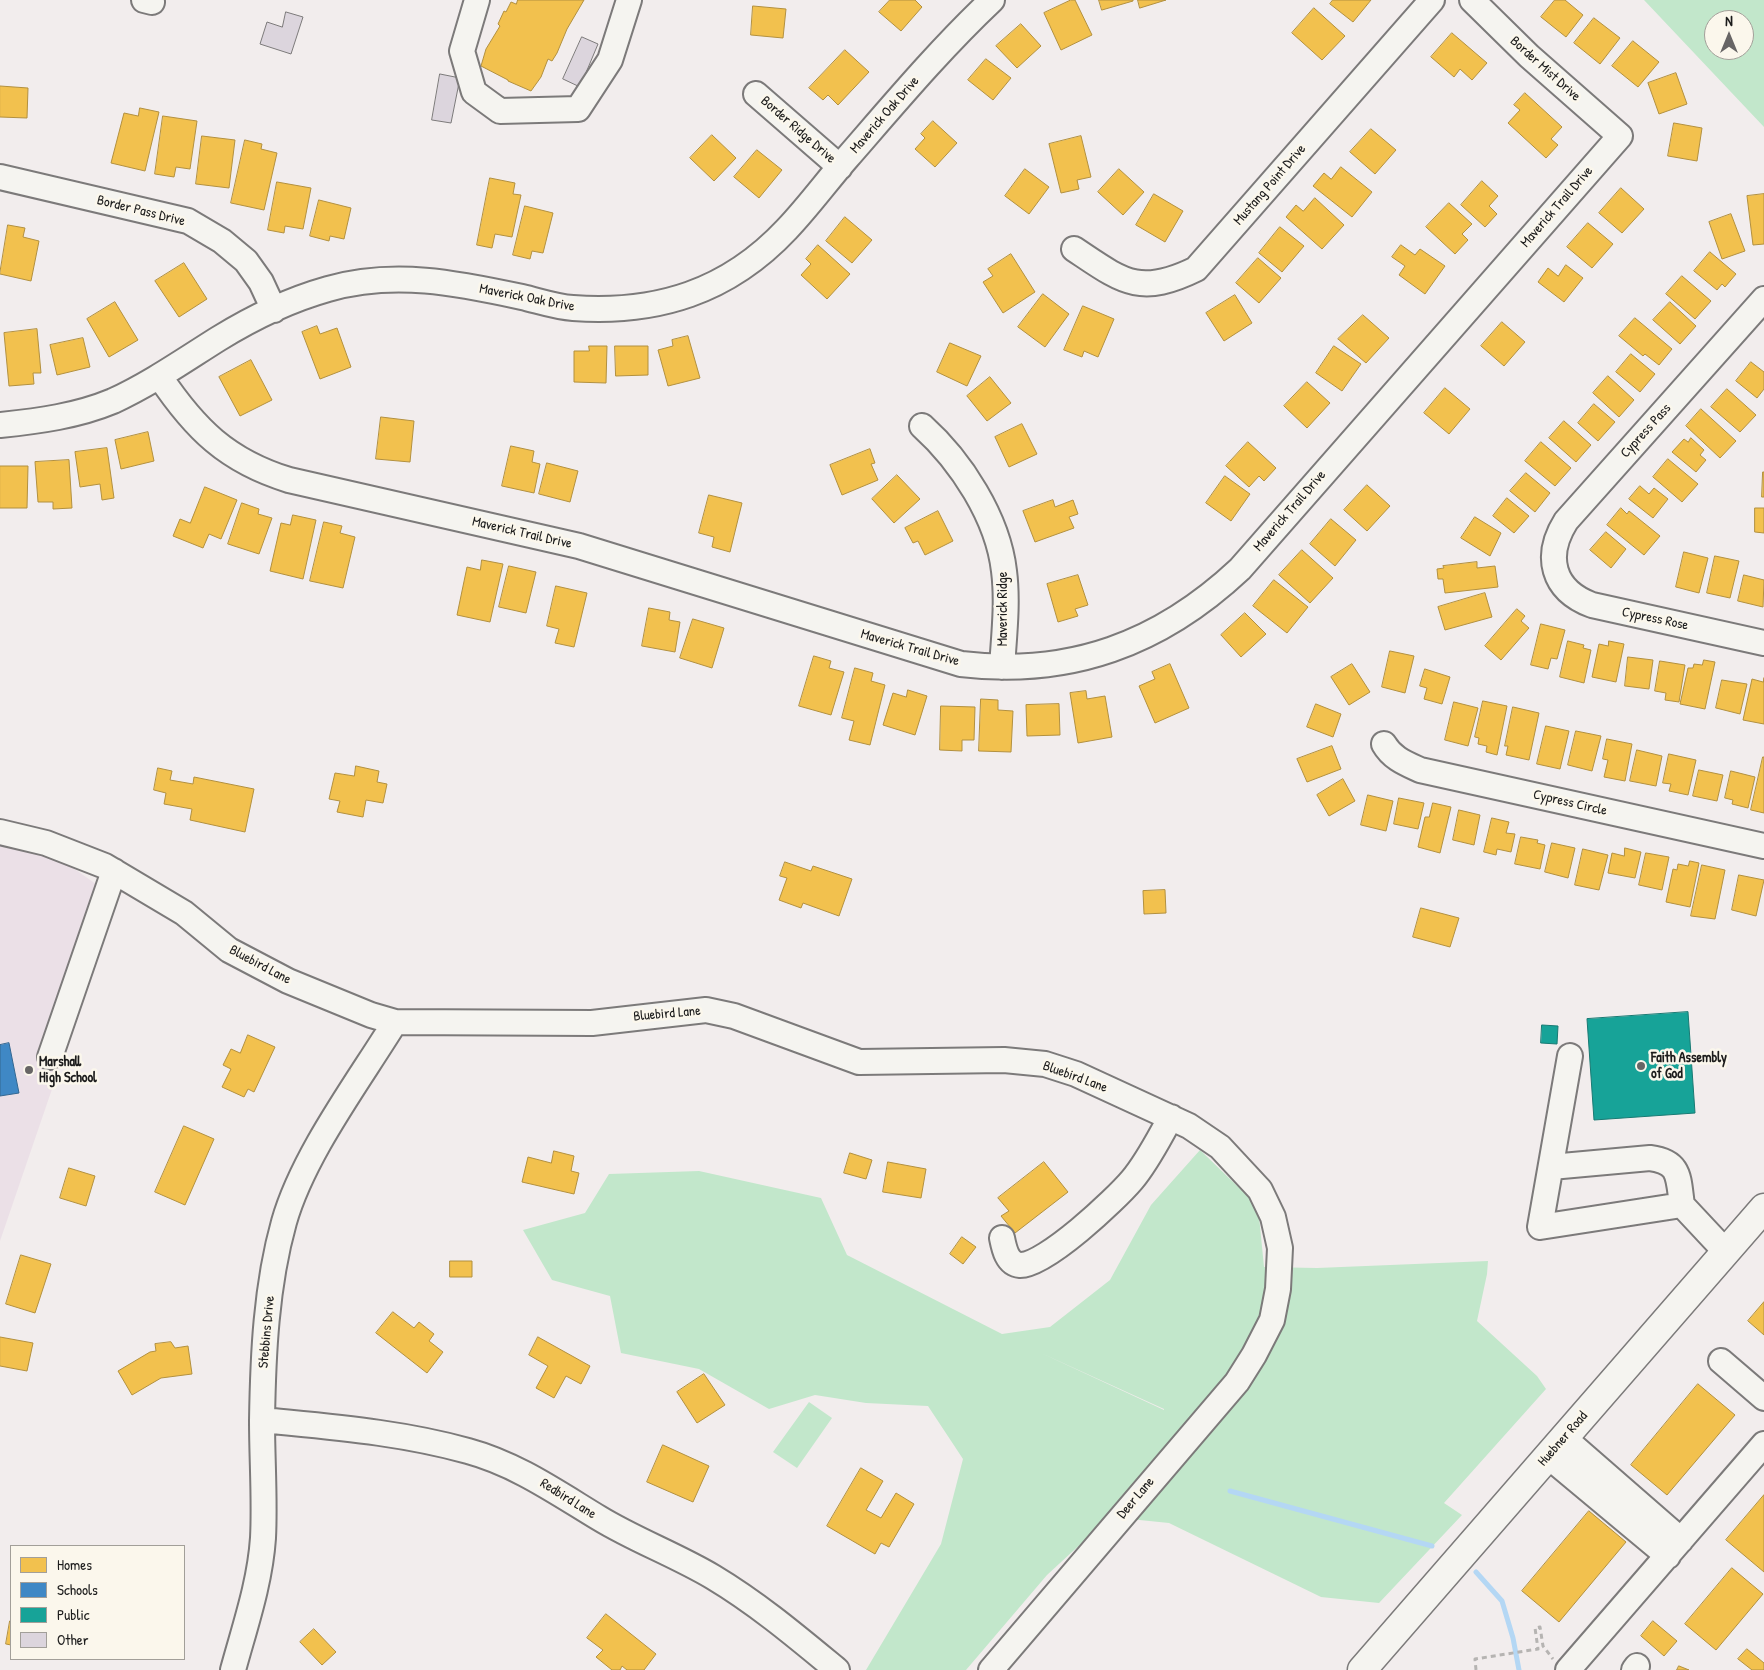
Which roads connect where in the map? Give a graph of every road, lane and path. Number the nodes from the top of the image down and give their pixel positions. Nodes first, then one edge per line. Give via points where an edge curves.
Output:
1 (477, 0) edge
2 (629, 0) edge
3 (992, 0) edge
4 (1432, 0) edge
5 (1472, 0) edge
6 (756, 94) dead end
7 (1620, 136) joint
8 (840, 167) junction
9 (0, 177) edge
10 (1074, 249) dead end
11 (1764, 299) edge
12 (274, 310) junction
13 (160, 377) junction
14 (0, 425) edge
15 (922, 426) dead end
16 (1558, 575) joint
17 (1764, 643) edge
18 (1002, 667) junction
19 (1384, 744) dead end
20 (0, 832) edge
21 (1764, 846) edge
22 (114, 871) junction
23 (395, 1022) junction
24 (1570, 1056) dead end
25 (50, 1057) dead end
26 (1171, 1117) junction
27 (1551, 1166) junction
28 (1682, 1205) junction
29 (1764, 1208) edge
30 (1002, 1238) dead end
31 (1726, 1252) junction
32 (1272, 1320) joint
33 (1721, 1361) dead end
34 (1764, 1398) edge
35 (262, 1420) junction
36 (1764, 1444) edge
37 (1556, 1447) junction
38 (1675, 1548) junction
39 (1562, 1667) edge
40 (233, 1670) edge
41 (837, 1670) edge
42 (991, 1670) edge
43 (1362, 1670) edge
44 (1476, 1670) edge

1 - 2 street via 462,50 474,92 500,111 578,109 610,60
3 - 8 street, Maverick Oak Drive via 903,94
4 - 10 street, Mustang Point Drive via 1196,269 1175,279 1133,283 1117,278
5 - 7 street, Border Mist Drive via 1529,56
6 - 8 street, Border Ridge Drive
7 - 18 street, Maverick Trail Drive via 1240,569 1215,592 1192,610 1130,643 1100,654 1063,662
8 - 12 street, Maverick Oak Drive via 787,230 765,250 705,290 666,303 610,311 567,308 449,282 412,278 368,280 331,288
9 - 12 street, Border Pass Drive via 188,221 222,241 246,261 261,282
11 - 16 street, Cypress Pass via 1566,521 1554,545
12 - 13 street, Maverick Oak Drive via 220,338
13 - 14 street, Maverick Oak Drive via 112,401 80,412
13 - 18 street, Maverick Trail Drive via 182,409 214,442 262,472 579,546 935,657 961,664
15 - 18 street, Maverick Ridge via 954,459 973,486 998,545 1004,570
16 - 17 street, Cypress Rose via 1571,594 1592,605
19 - 21 street, Cypress Circle via 1401,761 1420,770
20 - 22 street, Bluebird Lane via 46,843
22 - 23 street, Bluebird Lane via 184,913 229,950 288,981
22 - 25 street
23 - 26 street, Bluebird Lane via 592,1023 706,1010 734,1016 859,1062 1004,1060 1045,1064 1076,1074
23 - 35 street, Stebbins Drive via 317,1148 284,1221 270,1299
24 - 27 street
26 - 30 street via 1133,1179 1073,1235 1031,1262 1019,1265 1005,1253
26 - 32 street, Bluebird Lane via 1220,1147 1260,1190 1273,1217 1280,1248 1278,1289
27 - 28 street via 1658,1159 1672,1164 1678,1175
27 - 28 street via 1540,1227
28 - 31 street
29 - 31 main road, Huebner Road
31 - 37 main road, Huebner Road
32 - 42 street, Deer Lane via 1237,1382
33 - 34 street
35 - 40 street, Stebbins Drive via 263,1536 259,1573
35 - 41 street, Redbird Lane via 378,1431 469,1451 514,1469 712,1576 760,1608
36 - 38 street
37 - 38 street
37 - 43 main road, Huebner Road
38 - 39 street
39 - 44 path via 1543,1646 1540,1627 1535,1628 1538,1649 1475,1659

